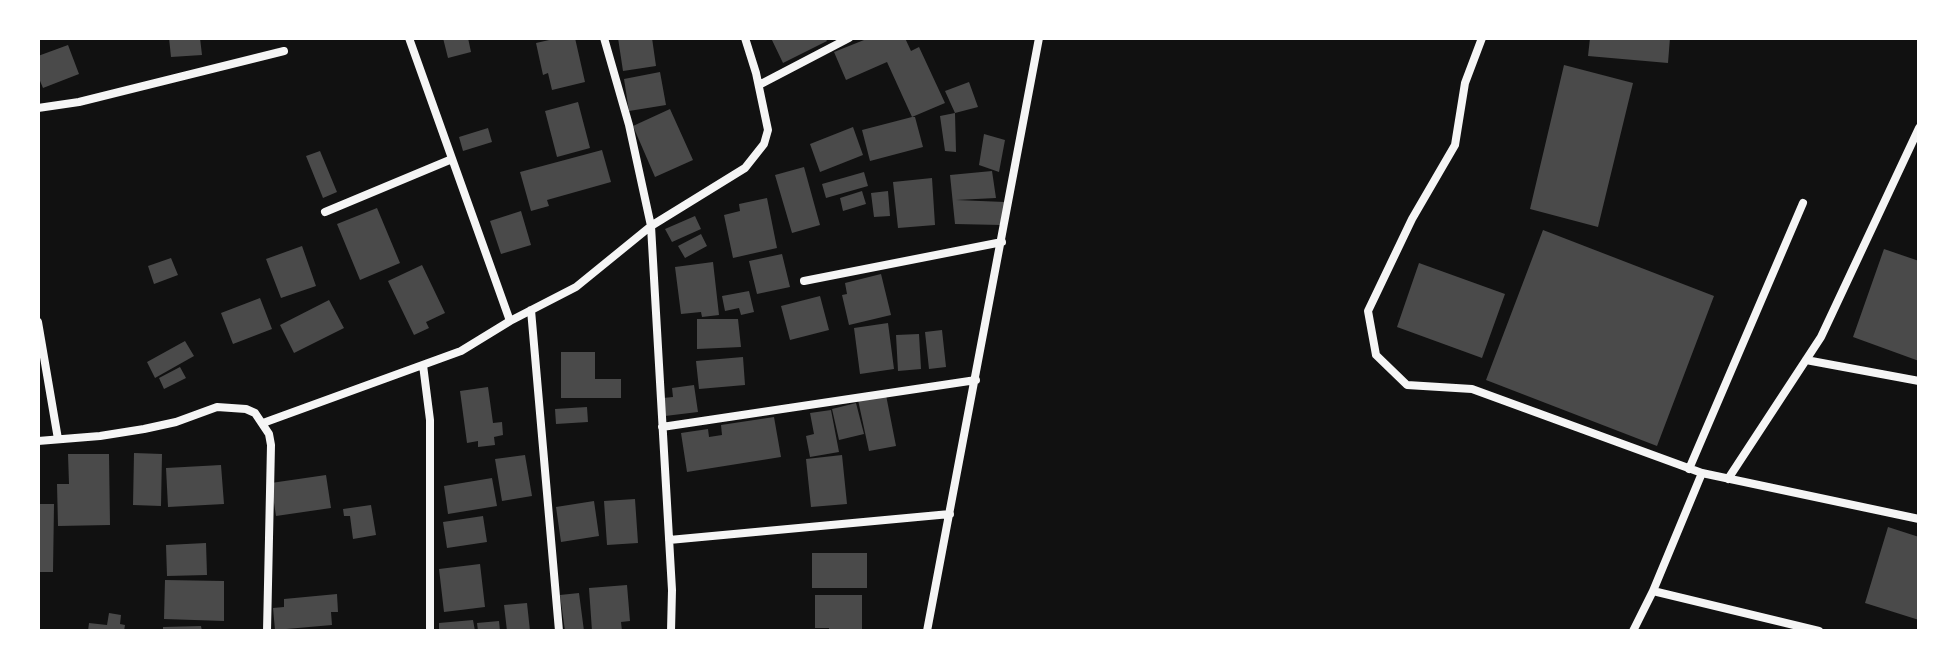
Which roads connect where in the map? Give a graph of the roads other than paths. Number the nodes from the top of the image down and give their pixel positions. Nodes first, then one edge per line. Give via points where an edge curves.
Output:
1 (409, 38) edge
2 (604, 38) edge
3 (745, 38) edge
4 (849, 38) edge
5 (1039, 38) edge
6 (1482, 38) edge
7 (284, 51) dead end
8 (759, 85) junction
9 (38, 108) edge
10 (1919, 128) edge
11 (452, 159) junction
12 (1803, 203) dead end
13 (325, 212) dead end
14 (651, 226) junction
15 (1002, 242) junction
16 (804, 281) dead end
17 (531, 310) junction
18 (510, 321) junction
19 (38, 322) edge
20 (1806, 360) junction
21 (423, 365) junction
22 (976, 380) junction
23 (1919, 381) edge
24 (263, 423) junction
25 (662, 427) junction
26 (58, 439) junction
27 (38, 441) edge
28 (1689, 469) junction
29 (1702, 473) junction
30 (1728, 479) junction
31 (950, 514) junction
32 (1919, 519) edge
33 (669, 540) junction
34 (1653, 591) junction
35 (267, 631) edge
36 (430, 631) edge
37 (559, 631) edge
38 (671, 631) edge
39 (927, 631) edge
40 (1633, 631) edge
41 (1819, 631) edge

1 - 11 street
2 - 14 street
3 - 8 street
4 - 8 street
5 - 15 street
6 - 28 street via 1465,83 1455,145 1368,311 1376,355 1407,385 1472,389
7 - 9 street
8 - 14 street via 768,130 755,157
10 - 20 street
11 - 13 street
11 - 18 street
12 - 28 street
14 - 17 street via 576,287
14 - 25 street
15 - 16 street
15 - 22 street
17 - 18 street
17 - 37 street
18 - 21 street via 461,351
19 - 26 street
20 - 23 street
20 - 30 street
21 - 24 street
21 - 36 street via 430,420
22 - 25 street
22 - 31 street
24 - 26 street via 246,409 217,407 144,429
24 - 35 street via 271,445
25 - 33 street
26 - 27 street
28 - 29 street
29 - 30 street
29 - 34 street
30 - 32 street
31 - 33 street
31 - 39 street
33 - 38 street
34 - 40 street
34 - 41 street

